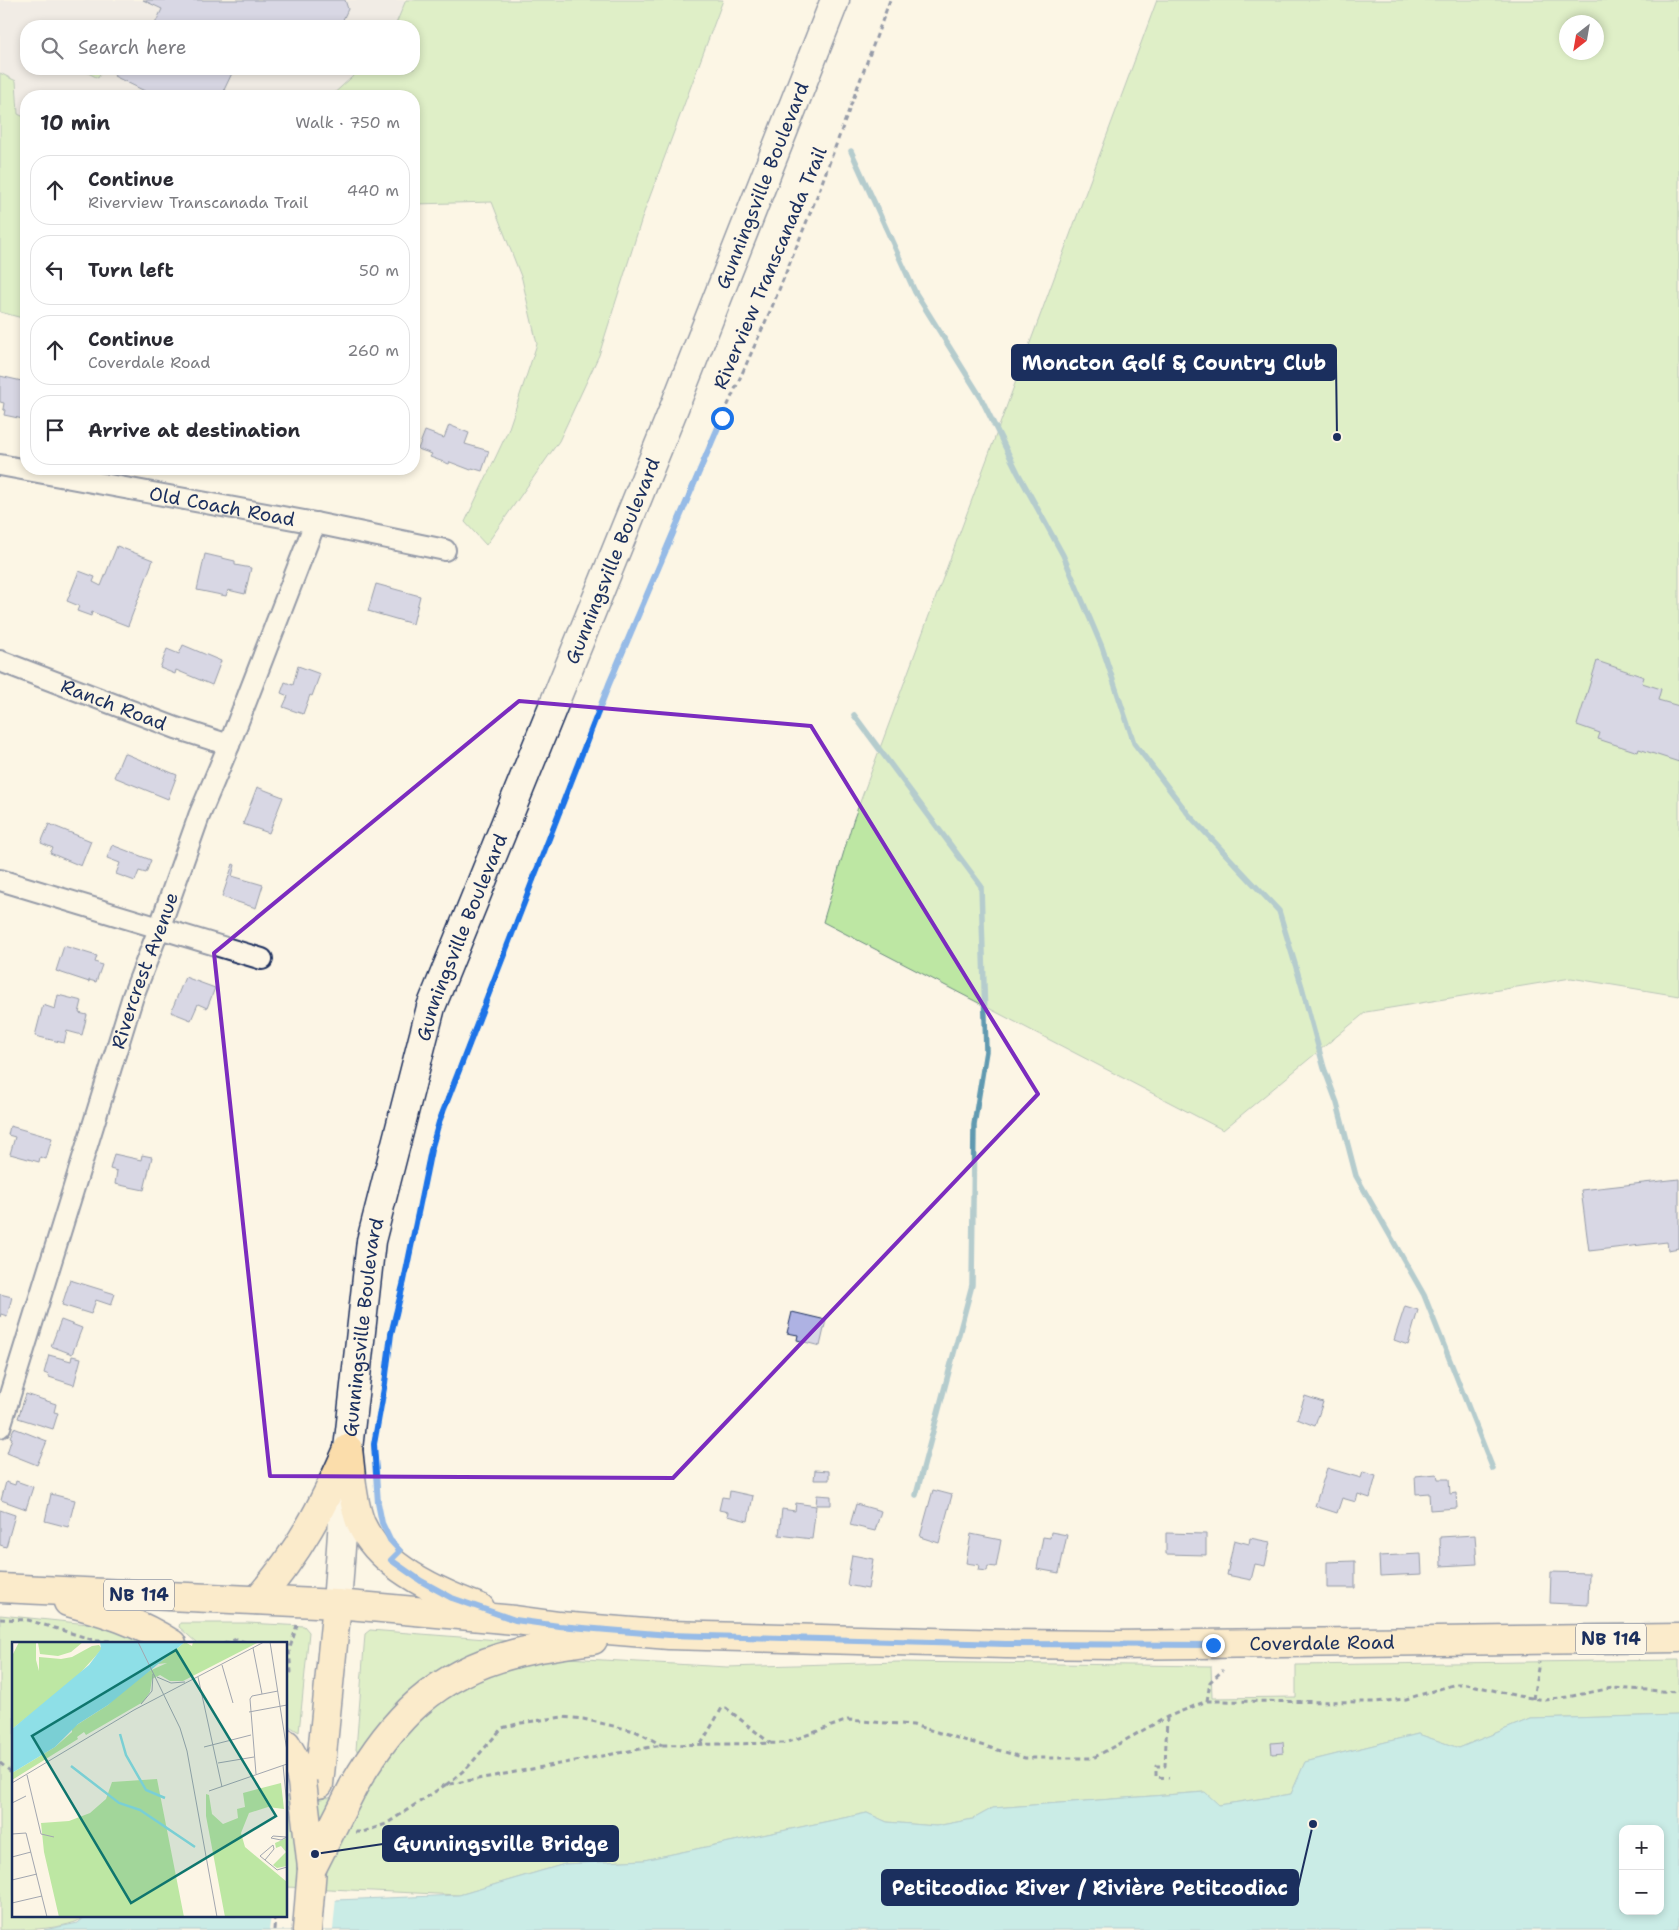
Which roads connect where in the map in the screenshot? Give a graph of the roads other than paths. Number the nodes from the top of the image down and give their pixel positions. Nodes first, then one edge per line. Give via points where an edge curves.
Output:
1 (835, 0) edge
2 (0, 465) edge
3 (20, 469) edge
4 (54, 475) edge
5 (315, 523) junction
6 (445, 550) dead end
7 (0, 661) edge
8 (229, 746) junction
9 (0, 880) edge
10 (159, 929) junction
11 (262, 959) dead end
12 (0, 1427) edge
13 (348, 1448) junction
14 (10, 1588) edge
15 (257, 1600) junction
16 (337, 1604) junction
17 (515, 1620) junction
18 (640, 1634) junction
19 (1679, 1638) edge
20 (169, 1642) edge
21 (288, 1748) edge
22 (310, 1783) junction
23 (312, 1868) junction
24 (307, 1930) edge

1 - 13 main road, Gunningsville Boulevard via 432,1007 371,1241
2 - 3 street, Old Coach Road
4 - 5 street, Old Coach Road
5 - 6 street, Old Coach Road
5 - 8 street, Rivercrest Avenue
7 - 8 street, Ranch Road
8 - 10 street, Rivercrest Avenue via 198,816
9 - 10 street
10 - 11 street
10 - 12 street, Rivercrest Avenue via 133,996
13 - 15 main road via 309,1531 284,1569
13 - 16 main road, Gunningsville Boulevard
13 - 17 main road via 357,1510 369,1539 391,1560 435,1589
14 - 15 main road, NB 114
14 - 20 main road via 116,1616
15 - 16 main road, NB 114
16 - 17 main road, Coverdale Road / NB 114
16 - 22 main road, Gunningsville Boulevard
17 - 18 main road, Coverdale Road / NB 114
18 - 19 main road, Coverdale Road / NB 114 via 1093,1645
18 - 23 main road, bridge via 514,1654 460,1674 432,1691 381,1741 353,1787
21 - 22 main road
22 - 23 main road, Gunningsville Boulevard, bridge
23 - 24 main road, Gunningsville Boulevard

